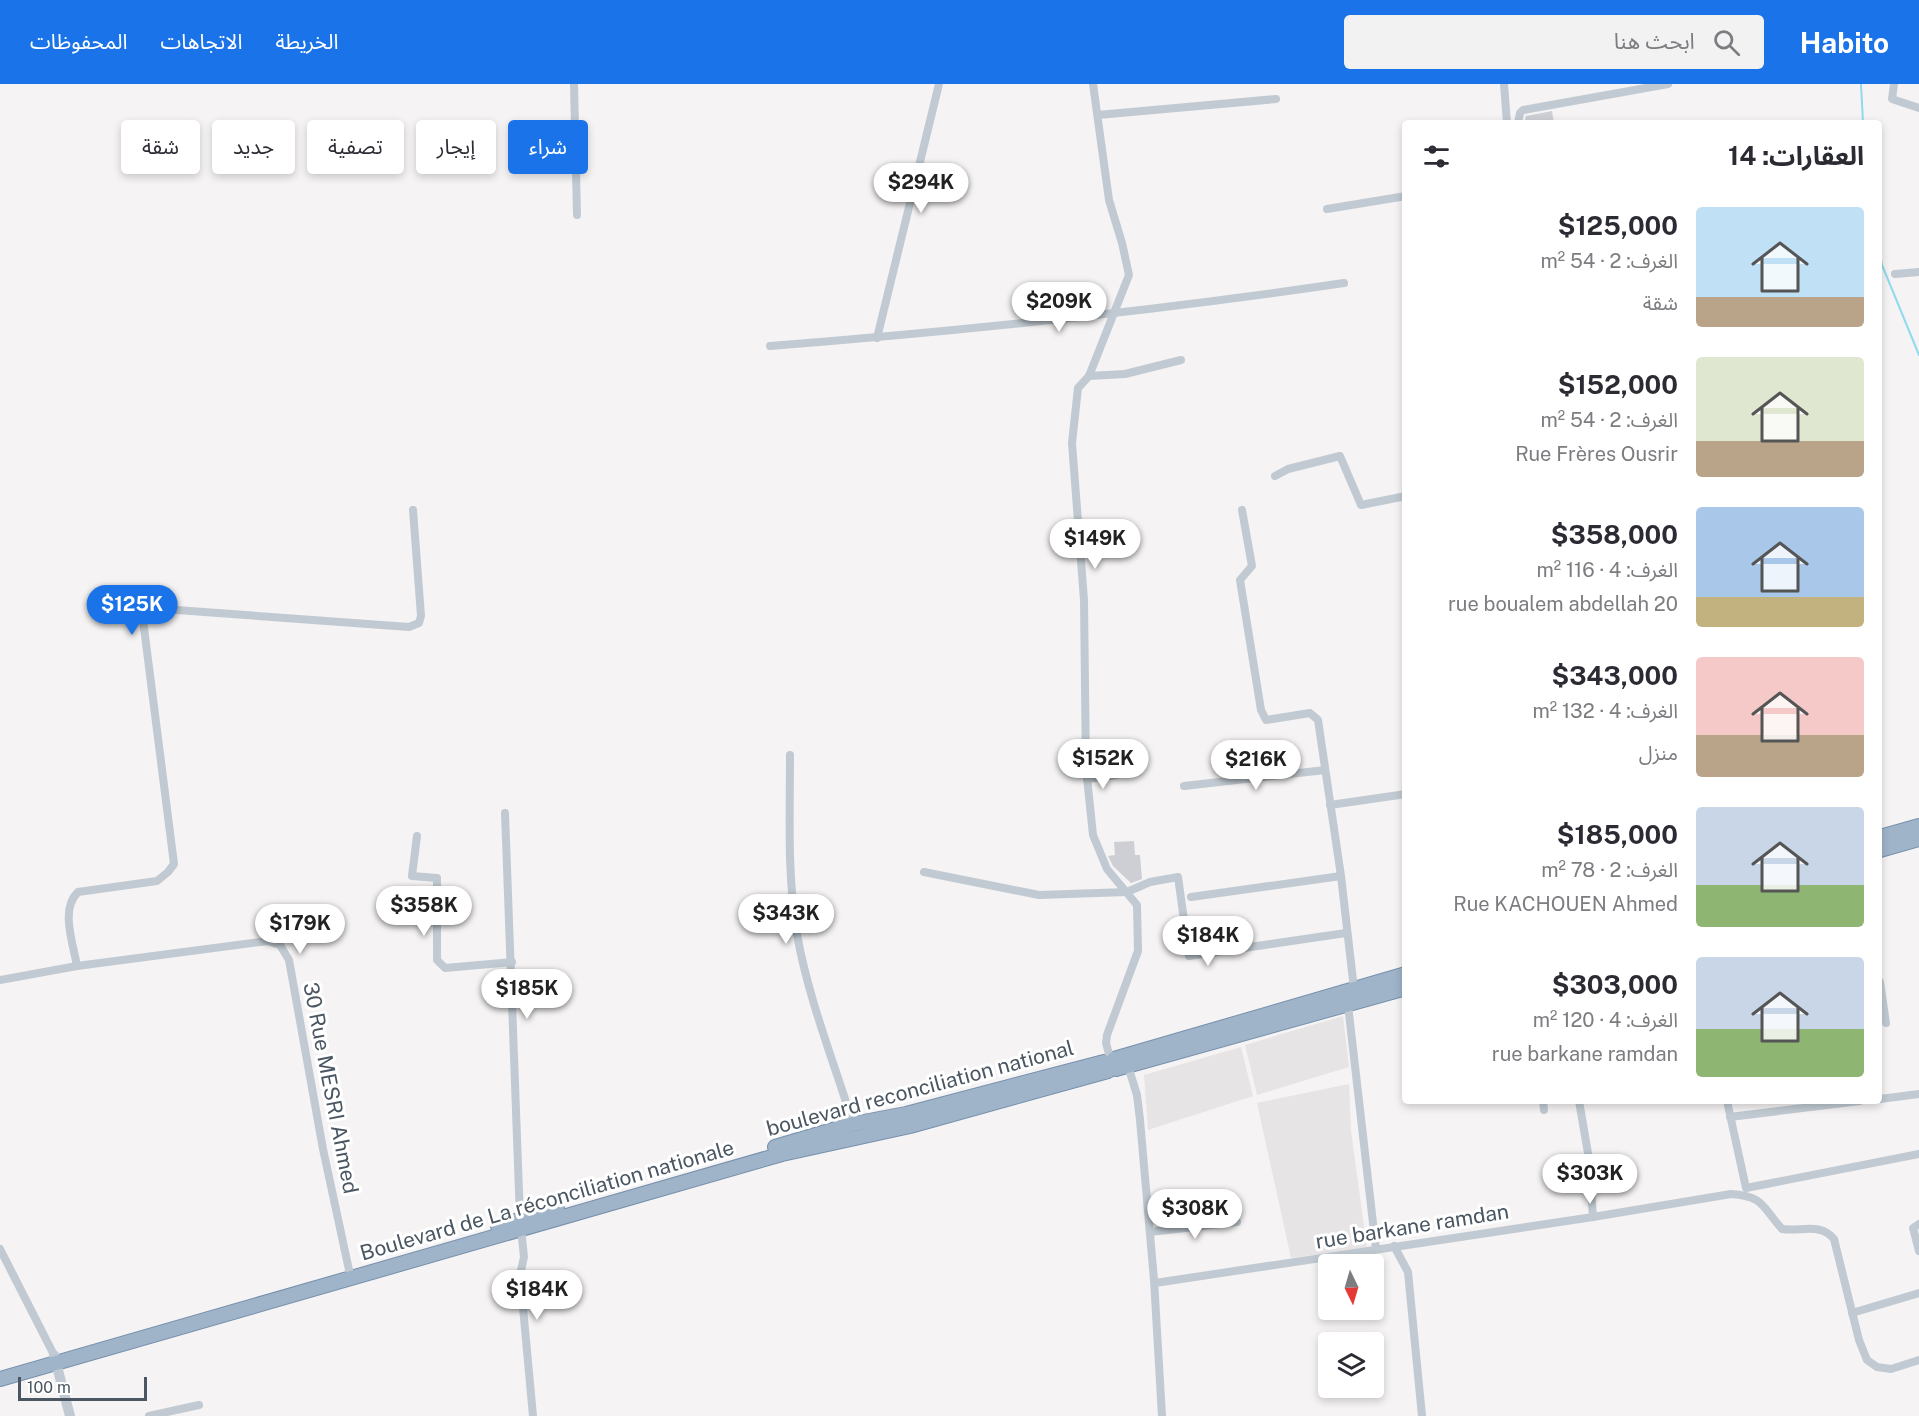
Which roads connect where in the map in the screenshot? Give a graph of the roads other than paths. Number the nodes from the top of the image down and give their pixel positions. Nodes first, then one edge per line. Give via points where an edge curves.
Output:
1 (574, 84) edge
2 (939, 84) edge
3 (1093, 84) edge
4 (1504, 84) edge
5 (1668, 84) edge
6 (1894, 84) edge
7 (1276, 99) dead end
8 (1919, 108) edge
9 (1098, 115) junction
10 (1507, 120) edge
11 (1519, 120) edge
12 (1402, 197) edge
13 (1327, 209) dead end
14 (577, 216) dead end
15 (1919, 272) edge
16 (1894, 274) dead end
17 (1344, 283) dead end
18 (1115, 314) junction
19 (878, 338) junction
20 (770, 346) dead end
21 (1181, 360) dead end
22 (1089, 376) junction
23 (1275, 476) dead end
24 (1402, 497) edge
25 (413, 510) dead end
26 (1242, 510) dead end
27 (790, 755) dead end
28 (1325, 770) junction
29 (1117, 775) dead end
30 (1087, 778) junction
31 (1184, 786) dead end
32 (1402, 795) edge
33 (1330, 805) junction
34 (505, 813) dead end
35 (1919, 826) edge
36 (417, 836) dead end
37 (1882, 836) edge
38 (1919, 839) edge
39 (1882, 849) edge
40 (924, 872) dead end
41 (1341, 876) junction
42 (1127, 892) junction
43 (1191, 897) dead end
44 (1346, 933) junction
45 (512, 962) junction
46 (77, 966) junction
47 (1402, 975) edge
48 (0, 980) edge
49 (1353, 989) junction
50 (1402, 989) edge
51 (1882, 996) edge
52 (1348, 1005) junction
53 (1886, 1023) dead end
54 (1113, 1064) junction
55 (1919, 1094) edge
56 (1882, 1099) edge
57 (1580, 1104) edge
58 (1728, 1104) edge
59 (1836, 1104) edge
60 (1730, 1117) junction
61 (853, 1124) junction
62 (1919, 1154) edge
63 (1593, 1217) junction
64 (1237, 1222) dead end
65 (521, 1224) junction
66 (1919, 1224) edge
67 (1150, 1232) junction
68 (1394, 1246) junction
69 (0, 1249) edge
70 (1376, 1249) junction
71 (1919, 1251) edge
72 (349, 1270) junction
73 (1155, 1283) junction
74 (1919, 1293) edge
75 (1852, 1313) junction
76 (55, 1359) junction
77 (1919, 1360) edge
78 (0, 1370) edge
79 (0, 1379) edge
80 (199, 1405) dead end
81 (70, 1416) edge
82 (149, 1416) edge
83 (533, 1416) edge
84 (1162, 1416) edge
85 (1422, 1416) edge

1 - 14 street
2 - 19 street
3 - 9 street
4 - 10 street
5 - 11 street via 1523,110
6 - 8 street via 1892,99
7 - 9 street
9 - 18 street via 1109,200 1129,275
12 - 13 street
15 - 16 street
17 - 18 street
18 - 19 street
18 - 22 street
19 - 20 street
21 - 22 street via 1125,374
22 - 30 street via 1078,388 1072,443 1084,600
23 - 24 street via 1340,456 1361,505
25 - 46 street via 421,616 419,623 409,627 149,608 142,612 174,864 157,881 78,892 70,900 68,911
26 - 28 street via 1252,566 1240,580 1261,710 1266,720 1310,713 1318,720
27 - 61 street via 790,878 797,936
28 - 31 street
28 - 33 street
29 - 30 street
30 - 42 street via 1093,835 1107,869
32 - 33 street
33 - 41 street
34 - 45 street
35 - 37 highway
36 - 45 street via 412,876 437,878 437,960 445,968
38 - 39 highway
40 - 42 street via 1039,895
41 - 43 street
41 - 44 street
42 - 44 street via 1150,882 1178,877 1189,956
42 - 54 street via 1137,905 1138,951 1107,1035
44 - 49 street
45 - 65 street
46 - 48 street, 30 Rue MESRI Ahmed
46 - 72 street, 30 Rue MESRI Ahmed via 268,941 280,945 289,960
47 - 49 highway
49 - 54 highway
50 - 52 highway
51 - 53 street
52 - 54 highway
52 - 70 street
54 - 61 highway, boulevard reconciliation national
54 - 65 highway, Boulevard de La réconciliation nationale via 910,1126 782,1154
54 - 67 street via 1137,1095
55 - 56 street
57 - 63 street
58 - 60 street
59 - 60 street
60 - 62 street via 1746,1188
61 - 65 highway, boulevard reconciliation national
63 - 68 street, rue barkane ramdan
63 - 75 street, rue barkane ramdan via 1731,1194 1750,1195 1782,1229 1819,1228 1828,1232 1834,1239
64 - 67 street
65 - 72 highway, boulevard reconciliation national
65 - 76 highway, Boulevard de La réconciliation nationale
65 - 83 street via 524,1257 520,1275
66 - 71 street via 1913,1228
67 - 73 street
68 - 70 street, rue barkane ramdan
68 - 85 street via 1408,1272
69 - 76 street
70 - 73 street, rue barkane ramdan
72 - 76 highway, boulevard reconciliation national
73 - 84 street
74 - 75 street
75 - 77 street, rue barkane ramdan via 1867,1360 1877,1367 1891,1369
76 - 78 highway, Boulevard de La réconciliation nationale
76 - 79 highway, Boulevard de La réconciliation nationale
76 - 81 street
80 - 82 street

